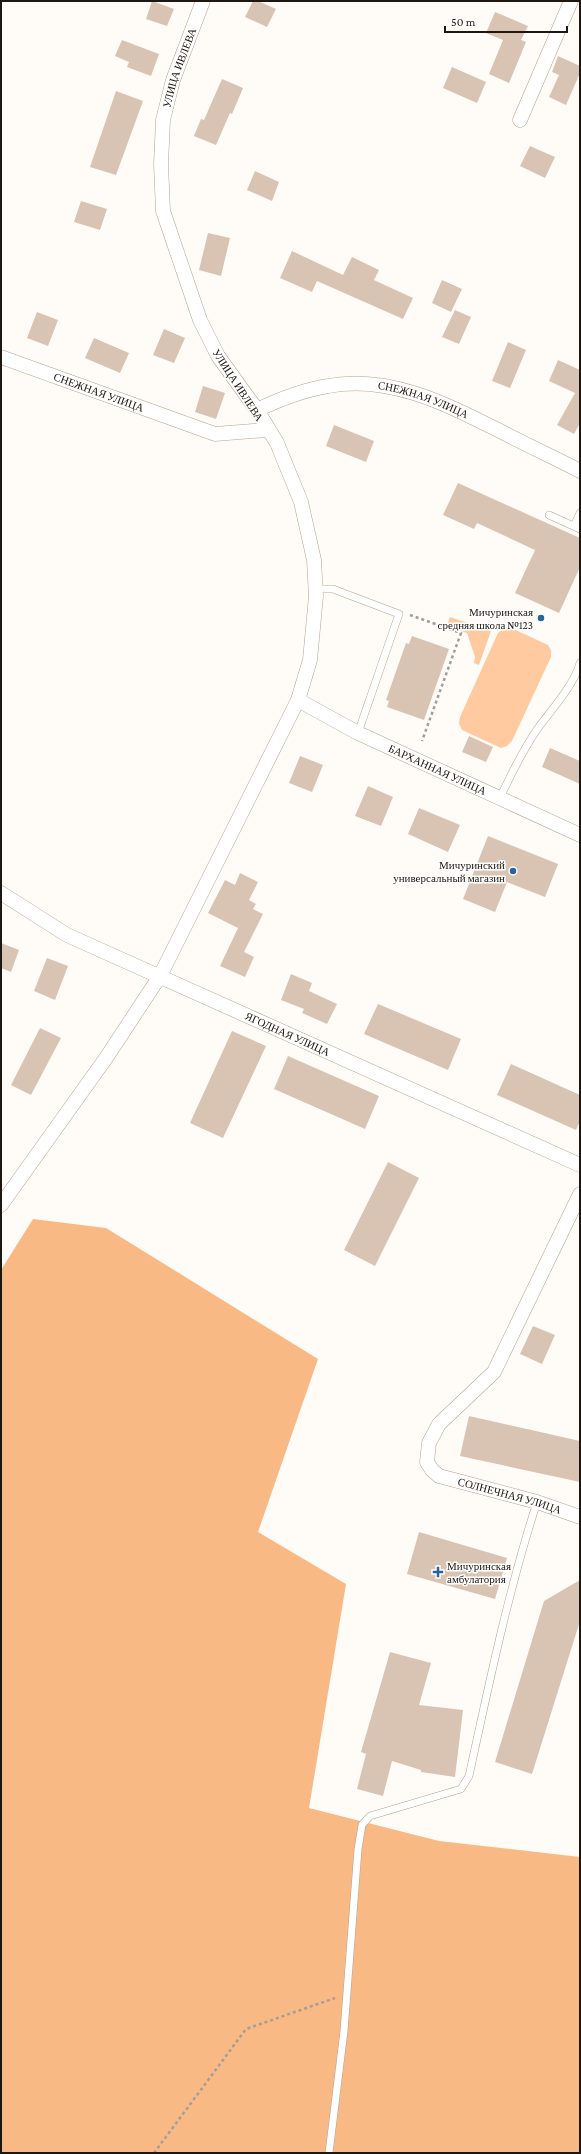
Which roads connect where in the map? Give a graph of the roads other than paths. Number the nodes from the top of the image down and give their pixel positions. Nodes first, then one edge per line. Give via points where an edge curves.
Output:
1 (203, 1) edge
2 (571, 1) edge
3 (520, 120) dead end
4 (1, 356) edge
5 (257, 410) junction
6 (267, 430) junction
7 (580, 471) edge
8 (580, 513) edge
9 (549, 515) dead end
10 (577, 528) edge
11 (316, 589) junction
12 (580, 663) edge
13 (298, 700) junction
14 (358, 733) junction
15 (500, 798) junction
16 (580, 835) edge
17 (1, 893) edge
18 (160, 976) junction
19 (580, 1165) edge
20 (580, 1194) edge
21 (1, 1205) edge
22 (537, 1502) junction
23 (580, 1517) edge
24 (328, 2153) edge

1 - 5 street, УЛИЦА ИВЛЕВА via 173,80 163,120 163,211 200,320 218,356
2 - 3 street
4 - 6 street, СНЕЖНАЯ УЛИЦА via 215,434
5 - 6 street, УЛИЦА ИВЛЕВА
5 - 7 street, СНЕЖНАЯ УЛИЦА via 287,396 329,386 358,384 395,389 431,398 465,413
6 - 11 street, УЛИЦА ИВЛЕВА via 277,444 301,502 314,560
8 - 10 lane
9 - 10 lane
11 - 13 street, УЛИЦА ИВЛЕВА via 310,660
11 - 14 lane via 333,589 399,614
12 - 15 lane via 558,702 516,763
13 - 14 street, БАРХАННАЯ УЛИЦА
13 - 18 street, УЛИЦА ИВЛЕВА
14 - 15 street, БАРХАННАЯ УЛИЦА
15 - 16 street, БАРХАННАЯ УЛИЦА
17 - 18 street, ЯГОДНАЯ УЛИЦА via 67,935
18 - 19 street, ЯГОДНАЯ УЛИЦА
18 - 21 street, УЛИЦА ИВЛЕВА via 106,1058
20 - 22 street, СОЛНЕЧНАЯ УЛИЦА via 494,1372 439,1424 429,1443 427,1462 439,1476
22 - 23 street, СОЛНЕЧНАЯ УЛИЦА
22 - 24 lane via 501,1632 469,1776 461,1789 370,1816 362,1825 347,1994

